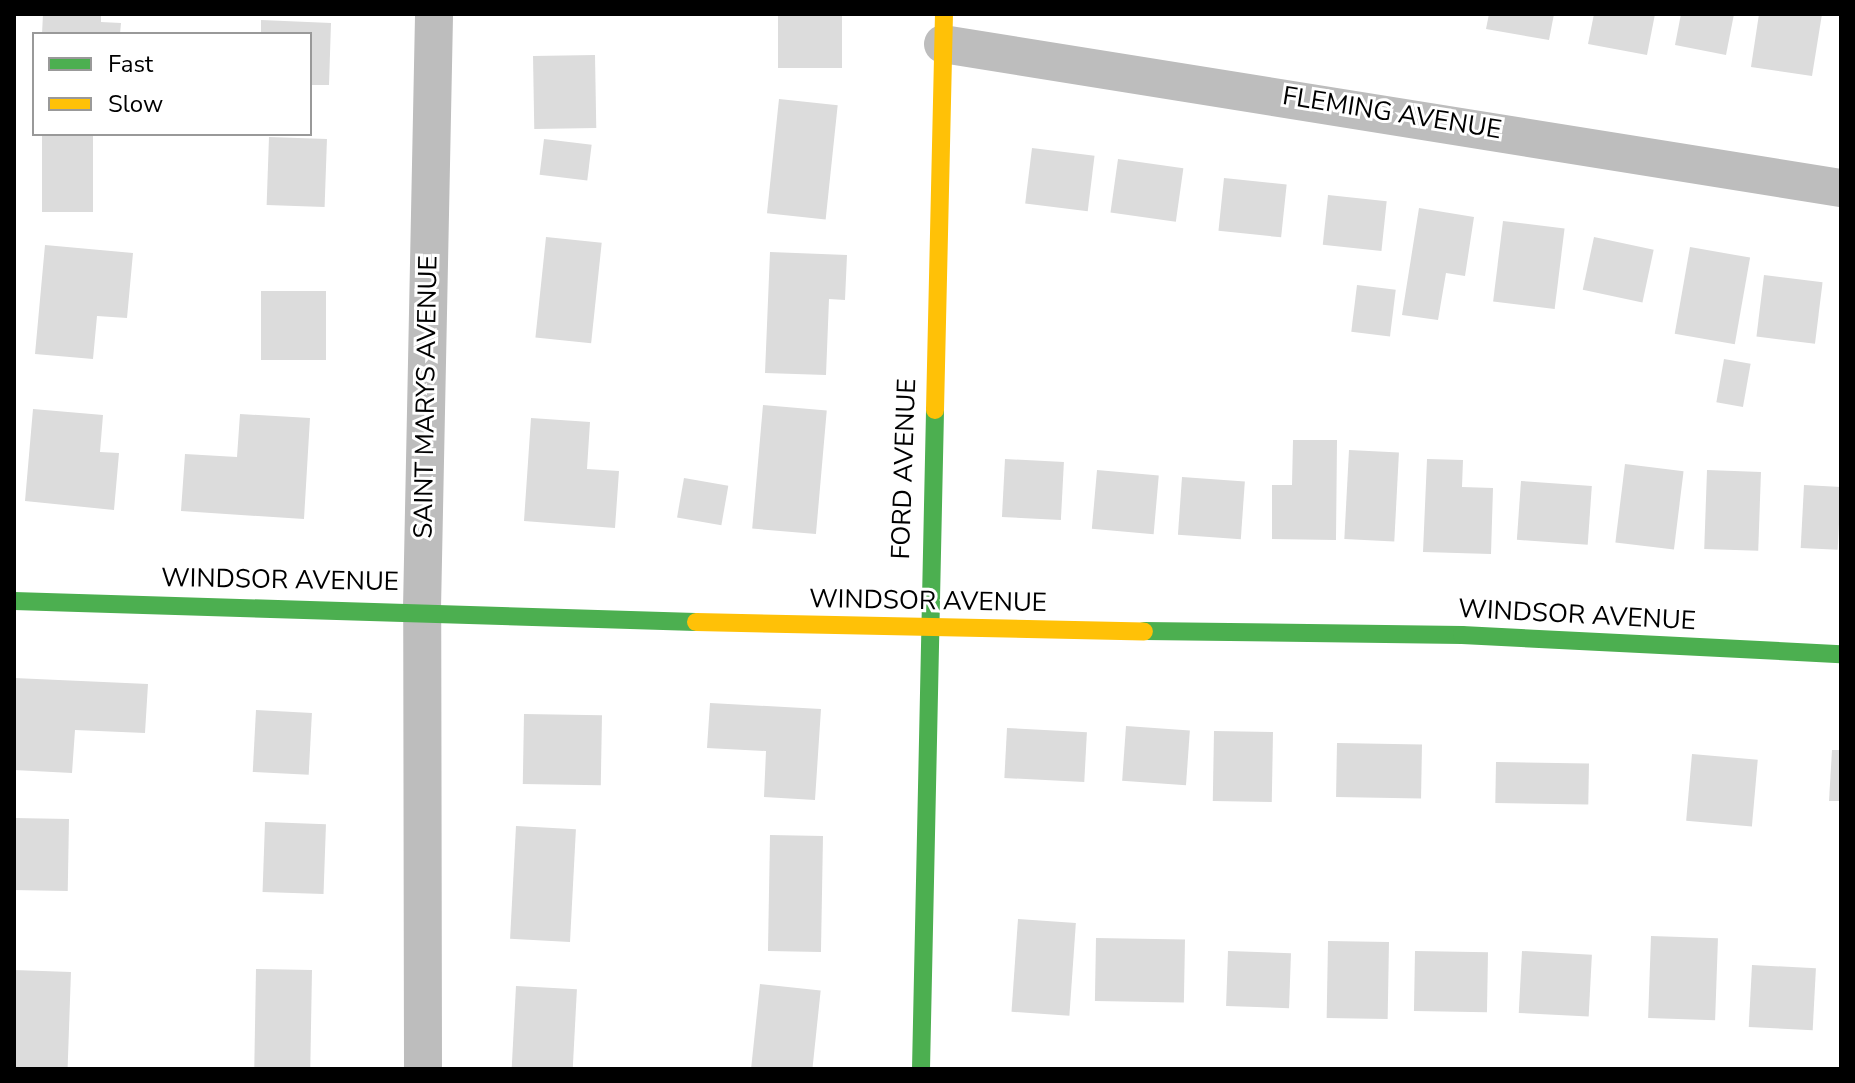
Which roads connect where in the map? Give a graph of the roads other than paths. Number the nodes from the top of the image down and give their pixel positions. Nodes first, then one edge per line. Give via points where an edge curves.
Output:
1 (434, 14) edge
2 (943, 29) edge
3 (1841, 188) edge
4 (14, 601) edge
5 (422, 609) junction
6 (925, 629) junction
7 (1841, 654) edge
8 (423, 1069) edge
9 (921, 1069) edge

1 - 5 street, SAINT MARYS AVENUE
2 - 3 street, FLEMING AVENUE
2 - 6 street, FORD AVENUE
4 - 5 street, WINDSOR AVENUE
5 - 6 street, WINDSOR AVENUE
5 - 8 street, SAINT MARYS AVENUE
6 - 7 street, WINDSOR AVENUE via 1462,635
6 - 9 street, FORD AVENUE

